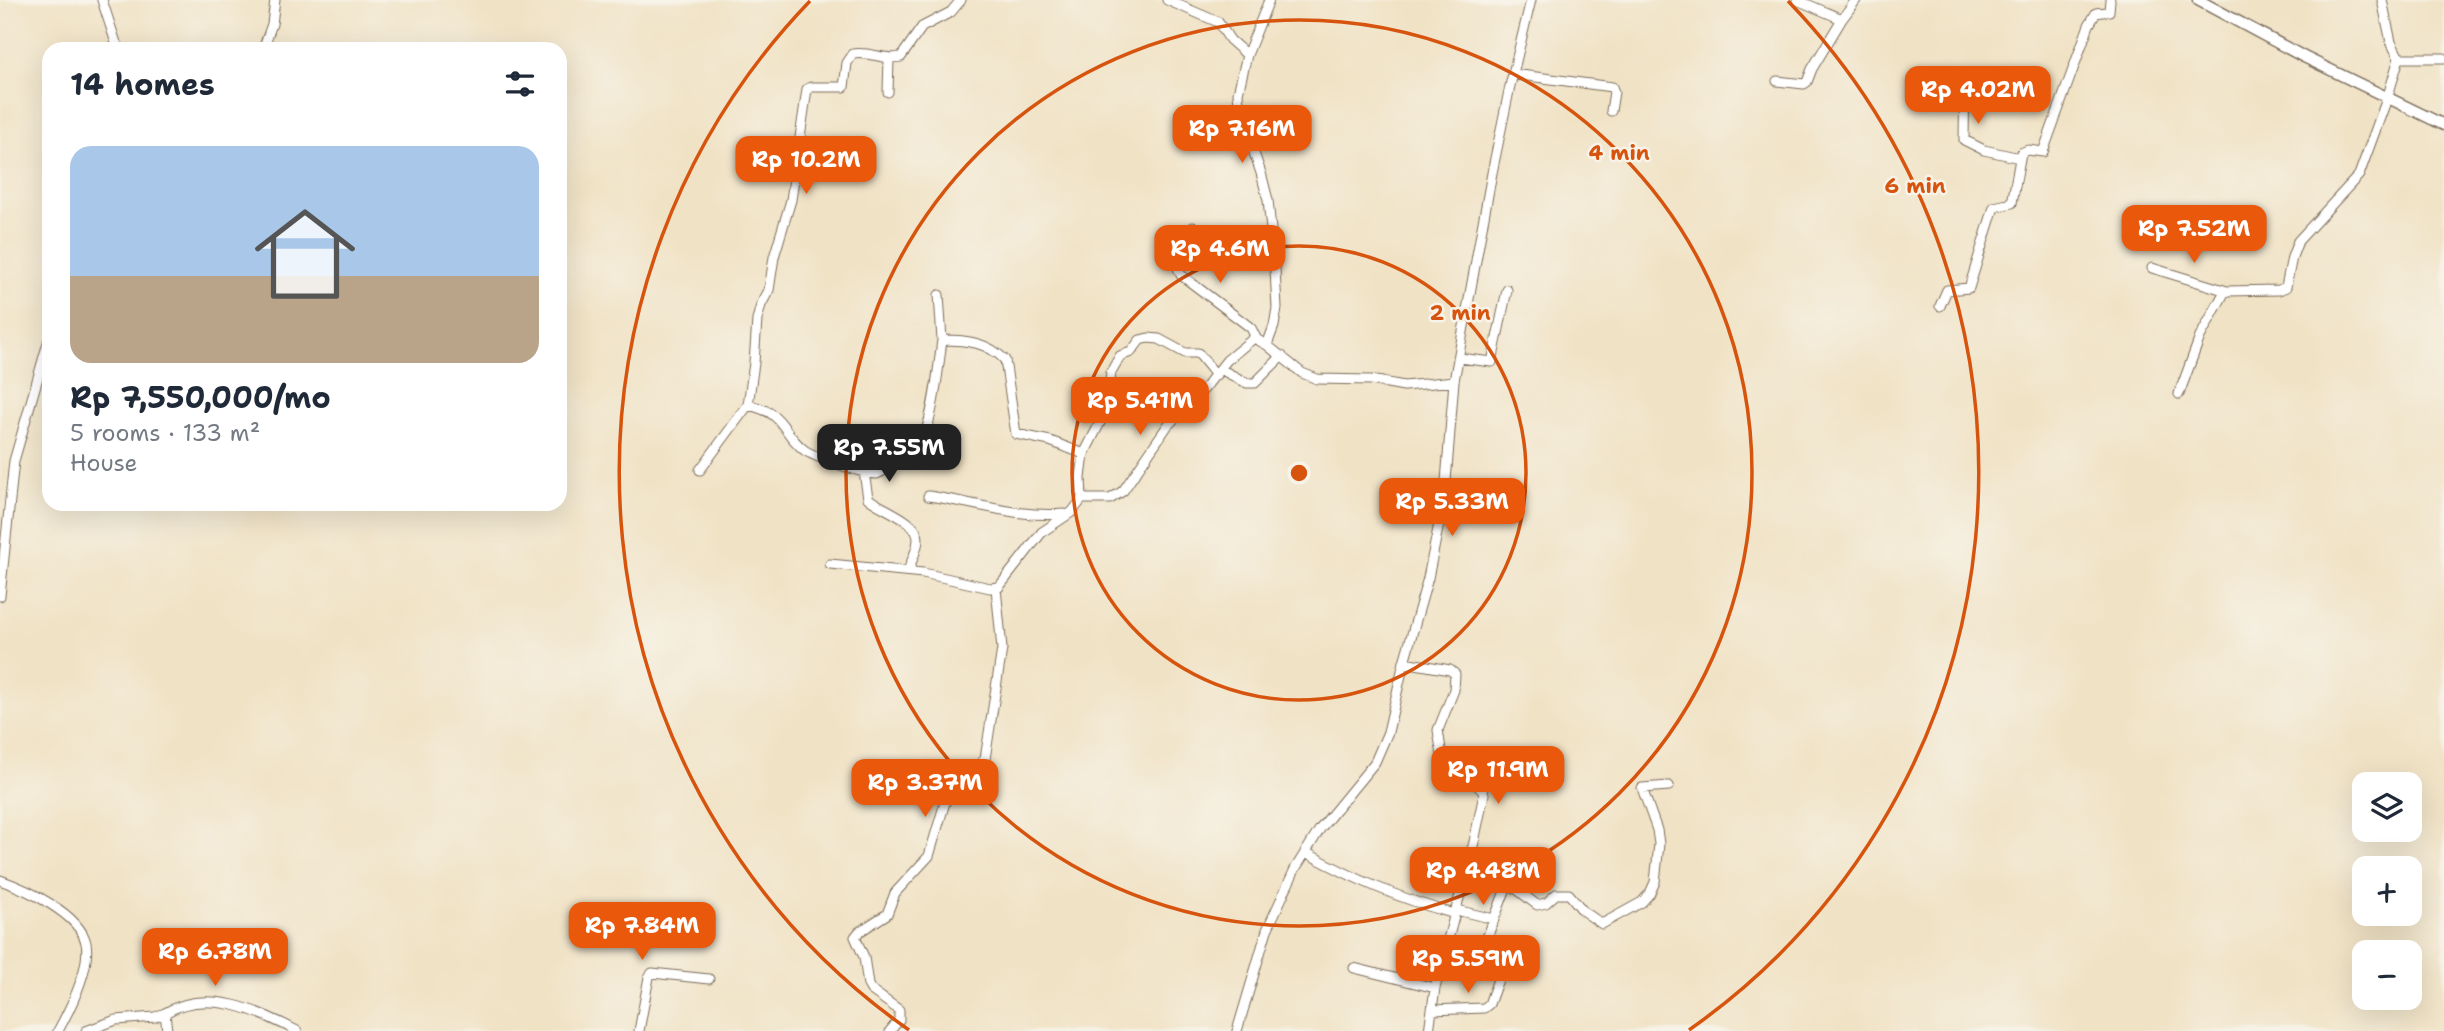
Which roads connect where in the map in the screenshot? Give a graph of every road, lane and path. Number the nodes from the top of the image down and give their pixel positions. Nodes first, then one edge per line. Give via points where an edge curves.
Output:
1 (102, 0) edge
2 (275, 0) edge
3 (961, 0) edge
4 (1167, 0) edge
5 (1269, 0) edge
6 (1531, 0) edge
7 (1797, 0) edge
8 (1856, 0) edge
9 (2110, 0) edge
10 (2198, 0) edge
11 (2382, 0) edge
12 (1842, 19) junction
13 (116, 42) edge
14 (266, 42) edge
15 (1247, 55) junction
16 (2399, 58) junction
17 (2444, 58) edge
18 (889, 59) junction
19 (1513, 74) junction
20 (1965, 74) dead end
21 (1777, 81) dead end
22 (888, 92) dead end
23 (2388, 96) junction
24 (1611, 111) dead end
25 (2444, 125) edge
26 (2020, 158) junction
27 (1193, 227) dead end
28 (2152, 268) dead end
29 (1507, 290) dead end
30 (2227, 291) junction
31 (939, 295) dead end
32 (1940, 306) dead end
33 (1256, 338) junction
34 (943, 340) junction
35 (1267, 345) junction
36 (1282, 356) junction
37 (1459, 358) junction
38 (42, 363) edge
39 (1218, 372) junction
40 (1454, 381) junction
41 (2179, 394) dead end
42 (748, 405) junction
43 (1084, 454) junction
44 (700, 470) dead end
45 (864, 472) junction
46 (928, 496) dead end
47 (1082, 499) junction
48 (1069, 514) junction
49 (830, 564) dead end
50 (908, 571) junction
51 (996, 588) junction
52 (0, 596) edge
53 (1404, 662) junction
54 (1669, 786) dead end
55 (1305, 852) junction
56 (1466, 877) junction
57 (0, 880) edge
58 (1508, 883) junction
59 (1455, 912) junction
60 (1494, 919) junction
61 (1485, 943) dead end
62 (1354, 968) dead end
63 (1500, 974) dead end
64 (709, 979) dead end
65 (1435, 988) junction
66 (1432, 1010) junction
67 (165, 1013) junction
68 (58, 1031) edge
69 (86, 1031) edge
70 (167, 1031) edge
71 (297, 1031) edge
72 (639, 1031) edge
73 (890, 1031) edge
74 (1237, 1031) edge
75 (1429, 1031) edge

1 - 13 street
2 - 14 street
3 - 18 street via 951,12 922,27 903,55
4 - 15 street via 1218,22
5 - 15 street
6 - 19 street
7 - 12 street
8 - 12 street
9 - 26 street via 2109,11 2096,13 2089,25 2043,152 2024,151
10 - 23 street
11 - 16 street
12 - 21 street via 1807,82
15 - 35 street via 1238,103 1266,193 1275,269 1276,318
16 - 17 street
16 - 23 street
18 - 22 street
18 - 42 street via 853,54 844,87 807,89 790,200 769,290 757,320
19 - 24 street via 1612,87
19 - 37 street
20 - 26 street via 1964,140
23 - 25 street
23 - 30 street via 2359,175 2298,241 2286,287
26 - 32 street via 2014,197 2010,204 1994,207 1969,288 1947,290
27 - 33 street via 1175,256 1176,267 1251,328
28 - 30 street
29 - 37 street via 1492,362
30 - 41 street via 2200,337
31 - 34 street
33 - 35 street
33 - 39 street
34 - 43 street via 978,342 1005,360 1016,435 1051,441
34 - 45 street via 921,441 880,472
35 - 36 street
36 - 39 street via 1255,383
36 - 40 street via 1317,379 1404,386
37 - 40 street
38 - 52 street via 13,461
39 - 43 street via 1198,353 1185,353 1155,338 1140,340 1112,368 1107,409
39 - 47 street via 1168,425 1123,491 1110,499
40 - 53 street via 1445,494
42 - 44 street
42 - 45 street via 772,413 809,453
43 - 47 street
45 - 50 street via 868,498 902,518 917,536
46 - 48 street via 1027,515
47 - 48 street
48 - 51 street via 1042,532
49 - 50 street
50 - 51 street
51 - 73 street via 1002,649 985,759 954,780 929,856 895,893 887,914 855,937 864,957 867,985 899,1010 899,1020
53 - 55 street via 1380,754
53 - 56 street via 1455,674 1454,690 1438,730 1444,769 1483,789 1484,794
54 - 58 street via 1643,789 1659,844 1653,888 1642,902 1600,923 1569,894 1556,894 1546,904 1537,905
55 - 59 street via 1368,886 1416,904
55 - 74 street via 1267,930
56 - 58 street via 1498,877
56 - 59 street
57 - 68 street via 55,907 84,935 86,955 80,984
58 - 60 street
59 - 60 street
59 - 65 street
60 - 61 street
62 - 65 street
63 - 66 street via 1484,1008
64 - 72 street via 652,973
65 - 66 street
66 - 75 street
67 - 69 street via 116,1020
67 - 70 street
67 - 71 street via 212,1002 267,1015

